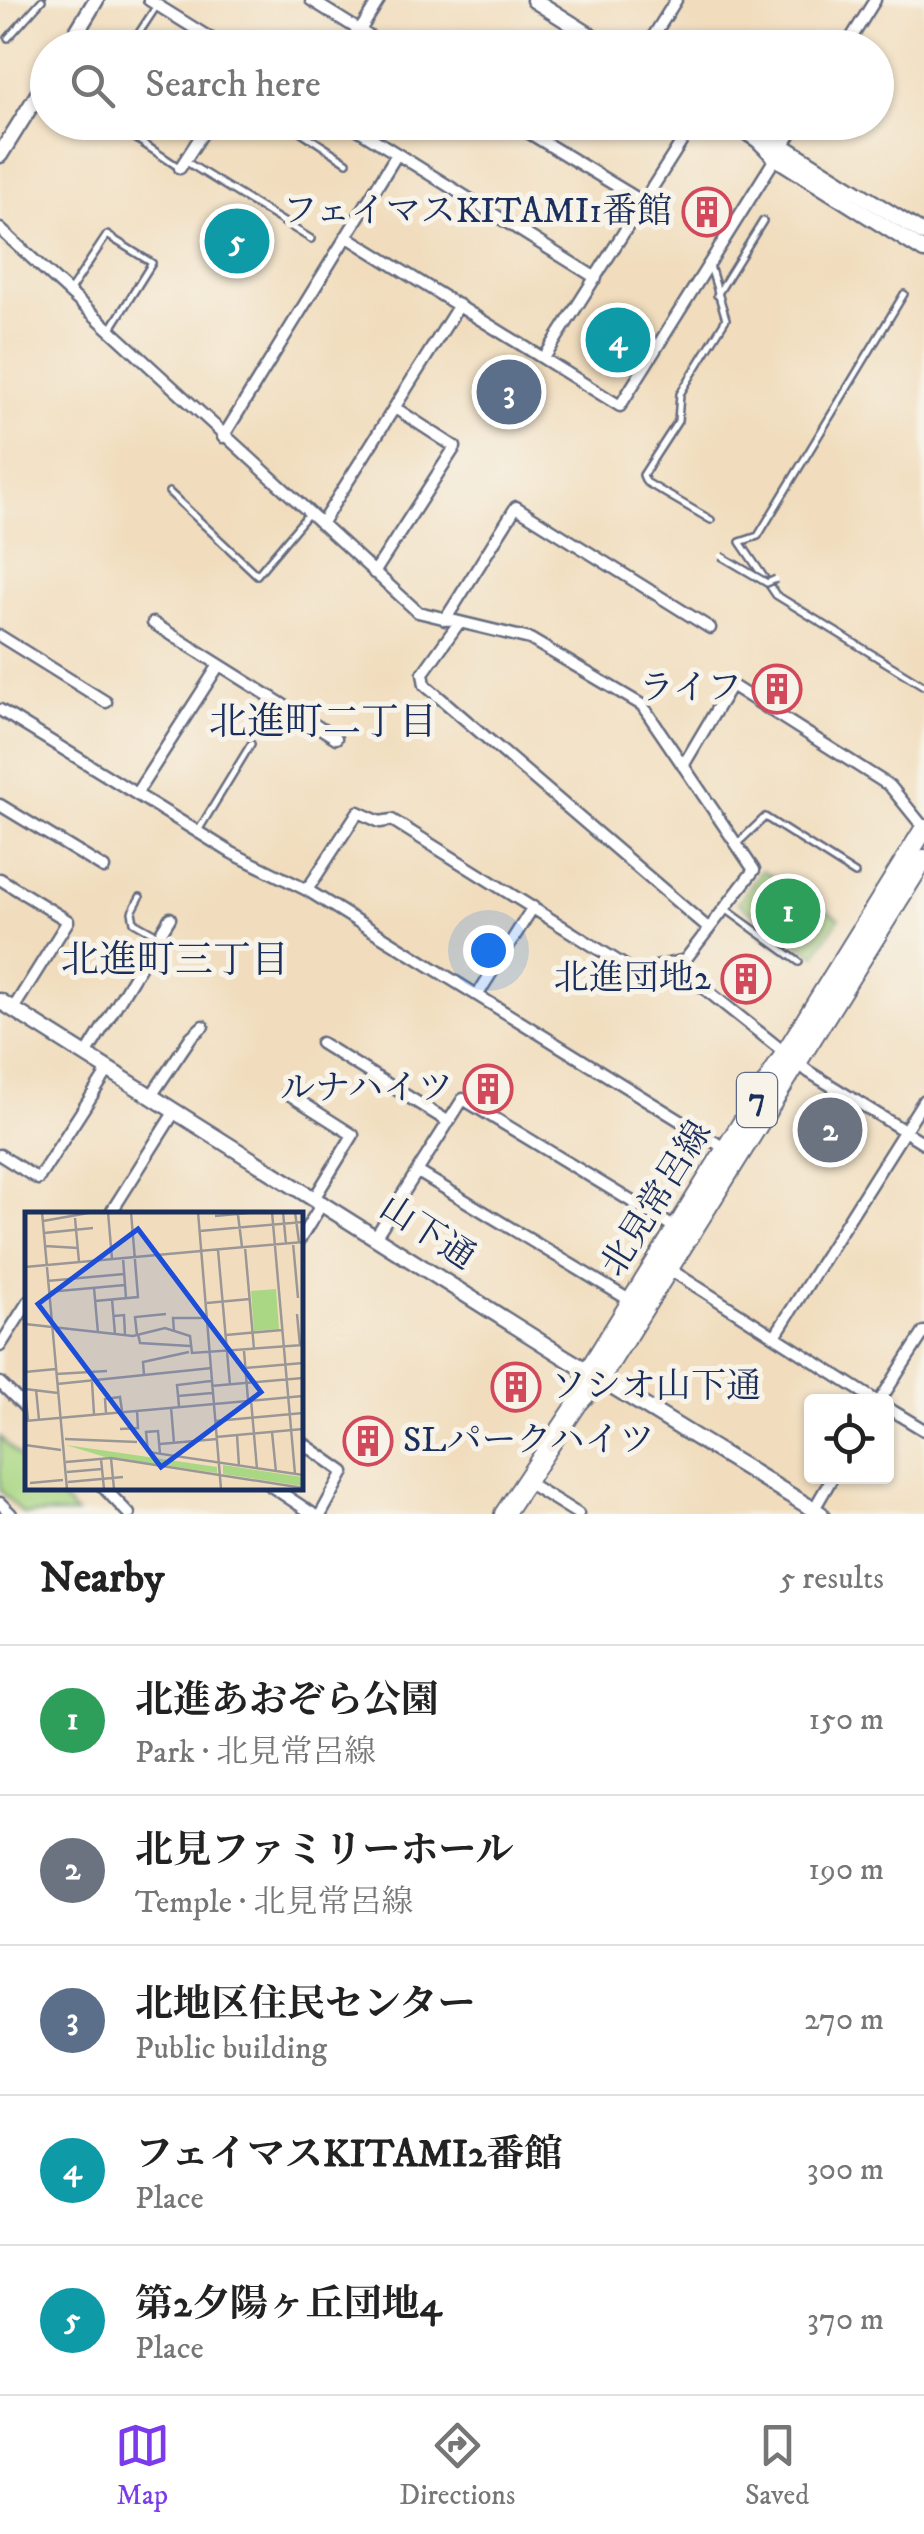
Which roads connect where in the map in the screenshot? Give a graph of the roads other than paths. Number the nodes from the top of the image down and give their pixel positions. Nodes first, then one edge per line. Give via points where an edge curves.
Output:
1 (42, 0) edge
2 (96, 0) edge
3 (311, 0) edge
4 (379, 0) edge
5 (534, 0) edge
6 (676, 0) edge
7 (875, 0) edge
8 (153, 2) edge
9 (77, 30) edge
10 (140, 30) edge
11 (197, 30) edge
12 (360, 30) joint
13 (582, 30) edge
14 (657, 30) edge
15 (856, 30) edge
16 (8, 38) dead end
17 (30, 107) edge
18 (142, 140) edge
19 (198, 140) edge
20 (313, 140) edge
21 (375, 140) edge
22 (541, 140) edge
23 (683, 140) edge
24 (758, 140) edge
25 (787, 140) edge
26 (779, 152) junction
27 (397, 154) junction
28 (0, 155) edge
29 (347, 162) dead end
30 (183, 164) junction
31 (643, 202) junction
32 (763, 221) dead end
33 (0, 229) edge
34 (924, 234) edge
35 (346, 236) junction
36 (311, 239) dead end
37 (924, 251) edge
38 (709, 264) junction
39 (596, 278) junction
40 (69, 292) junction
41 (904, 294) dead end
42 (717, 296) junction
43 (459, 305) junction
44 (110, 330) junction
45 (544, 358) junction
46 (395, 408) junction
47 (223, 436) junction
48 (169, 492) dead end
49 (309, 513) junction
50 (711, 520) dead end
51 (322, 524) junction
52 (720, 556) dead end
53 (374, 573) junction
54 (776, 579) dead end
55 (445, 620) junction
56 (153, 623) dead end
57 (458, 624) junction
58 (710, 628) dead end
59 (0, 636) edge
60 (218, 665) junction
61 (924, 686) edge
62 (106, 702) dead end
63 (0, 710) edge
64 (336, 738) dead end
65 (251, 744) dead end
66 (684, 766) junction
67 (136, 794) junction
68 (0, 805) edge
69 (924, 828) edge
70 (197, 832) junction
71 (736, 844) junction
72 (924, 860) edge
73 (104, 868) dead end
74 (854, 874) dead end
75 (0, 879) edge
76 (307, 890) junction
77 (140, 897) dead end
78 (533, 908) junction
79 (724, 909) junction
80 (170, 918) dead end
81 (709, 929) junction
82 (159, 936) junction
83 (685, 960) junction
84 (799, 962) dead end
85 (478, 994) junction
86 (7, 1005) edge
87 (203, 1026) dead end
88 (321, 1043) dead end
89 (86, 1055) junction
90 (791, 1058) junction
91 (109, 1069) junction
92 (287, 1093) dead end
93 (151, 1096) junction
94 (924, 1100) edge
95 (175, 1111) junction
96 (449, 1122) junction
97 (904, 1131) junction
98 (924, 1143) edge
99 (733, 1154) junction
100 (0, 1155) edge
101 (418, 1172) junction
102 (319, 1200) junction
103 (111, 1212) edge
104 (677, 1230) junction
105 (302, 1235) edge
106 (376, 1236) junction
107 (662, 1265) junction
108 (630, 1301) junction
109 (25, 1307) edge
110 (924, 1332) edge
111 (775, 1336) junction
112 (0, 1346) edge
113 (594, 1375) junction
114 (0, 1383) edge
115 (866, 1394) edge
116 (883, 1394) edge
117 (25, 1407) edge
118 (894, 1412) edge
119 (924, 1430) edge
120 (302, 1442) edge
121 (525, 1481) junction
122 (830, 1484) edge
123 (105, 1489) edge
124 (276, 1489) edge
125 (0, 1503) edge
126 (818, 1512) edge
127 (11, 1514) edge
128 (129, 1514) edge
129 (317, 1514) edge
130 (504, 1514) edge
131 (578, 1514) edge

1 - 16 lane
2 - 9 street
3 - 12 street
4 - 12 street
5 - 13 street
6 - 14 street
7 - 15 street
8 - 10 lane
8 - 11 street
17 - 28 street
18 - 30 lane
19 - 30 street
20 - 29 lane
21 - 27 street
22 - 31 street
23 - 31 street
24 - 26 street
25 - 26 street
26 - 34 street
26 - 37 street
26 - 38 street
27 - 35 street
27 - 39 street
30 - 36 lane
31 - 39 street
32 - 42 lane
33 - 40 street
35 - 43 street
35 - 47 street
38 - 42 lane
38 - 45 street via 620,406
39 - 45 street
40 - 44 street
40 - 44 lane via 107,235 152,263
41 - 61 lane via 758,536 740,542 776,595
42 - 50 lane via 726,320 680,394 678,422 643,475
43 - 45 street
43 - 46 street
44 - 47 street
46 - 51 street
46 - 53 street via 456,448
47 - 49 street
48 - 49 lane via 256,575
49 - 51 street
51 - 53 street
52 - 54 lane, bridge via 767,583
53 - 55 street via 418,612
55 - 57 street
55 - 58 street via 516,507
56 - 60 street
57 - 66 street via 530,640 642,705
57 - 81 street via 423,673 425,685
59 - 62 street
60 - 64 street
60 - 67 street
63 - 67 street
65 - 70 lane
66 - 69 street via 731,685 890,786
66 - 71 street
67 - 70 street
68 - 73 street
69 - 90 main road, 北見常呂線 / 7
70 - 76 street
71 - 74 lane via 765,818
71 - 79 street via 754,870
72 - 90 main road, 北見常呂線 / 7
75 - 86 street via 68,921
76 - 78 street via 358,812 392,820
76 - 85 street
77 - 82 lane via 134,922
78 - 83 street via 634,972
78 - 85 street
79 - 81 street
79 - 84 lane
80 - 82 street
81 - 83 street
82 - 89 street
83 - 90 street via 690,977
85 - 99 street
86 - 89 street, 山下通
87 - 93 street
88 - 96 street
89 - 91 street, 山下通
90 - 97 street
90 - 99 main road, 北見常呂線 / 7
91 - 93 street, 山下通
91 - 100 street via 38,1179
92 - 102 street via 353,1135
93 - 95 street, 山下通
94 - 97 street
95 - 102 street, 山下通
95 - 103 street
96 - 101 street
96 - 104 street via 464,1100
97 - 98 street
97 - 111 street
99 - 104 main road, 北見常呂線 / 7
99 - 107 main road, 北見常呂線 / 7
101 - 106 street
101 - 108 street
102 - 105 street
102 - 106 street, 山下通
104 - 107 main road, 北見常呂線 / 7
106 - 113 street, 山下通
107 - 108 main road, 北見常呂線 / 7
107 - 111 street
107 - 113 main road, 北見常呂線 / 7
108 - 113 main road, 北見常呂線 / 7
109 - 112 street
110 - 116 street
111 - 115 street
113 - 121 main road, 北見常呂線 / 7
113 - 126 street, 山下通
114 - 117 street
118 - 119 street
120 - 129 street via 344,1472
121 - 130 main road, 北見常呂線 / 7
121 - 131 street
122 - 126 street
123 - 128 street
124 - 129 street
125 - 127 street

